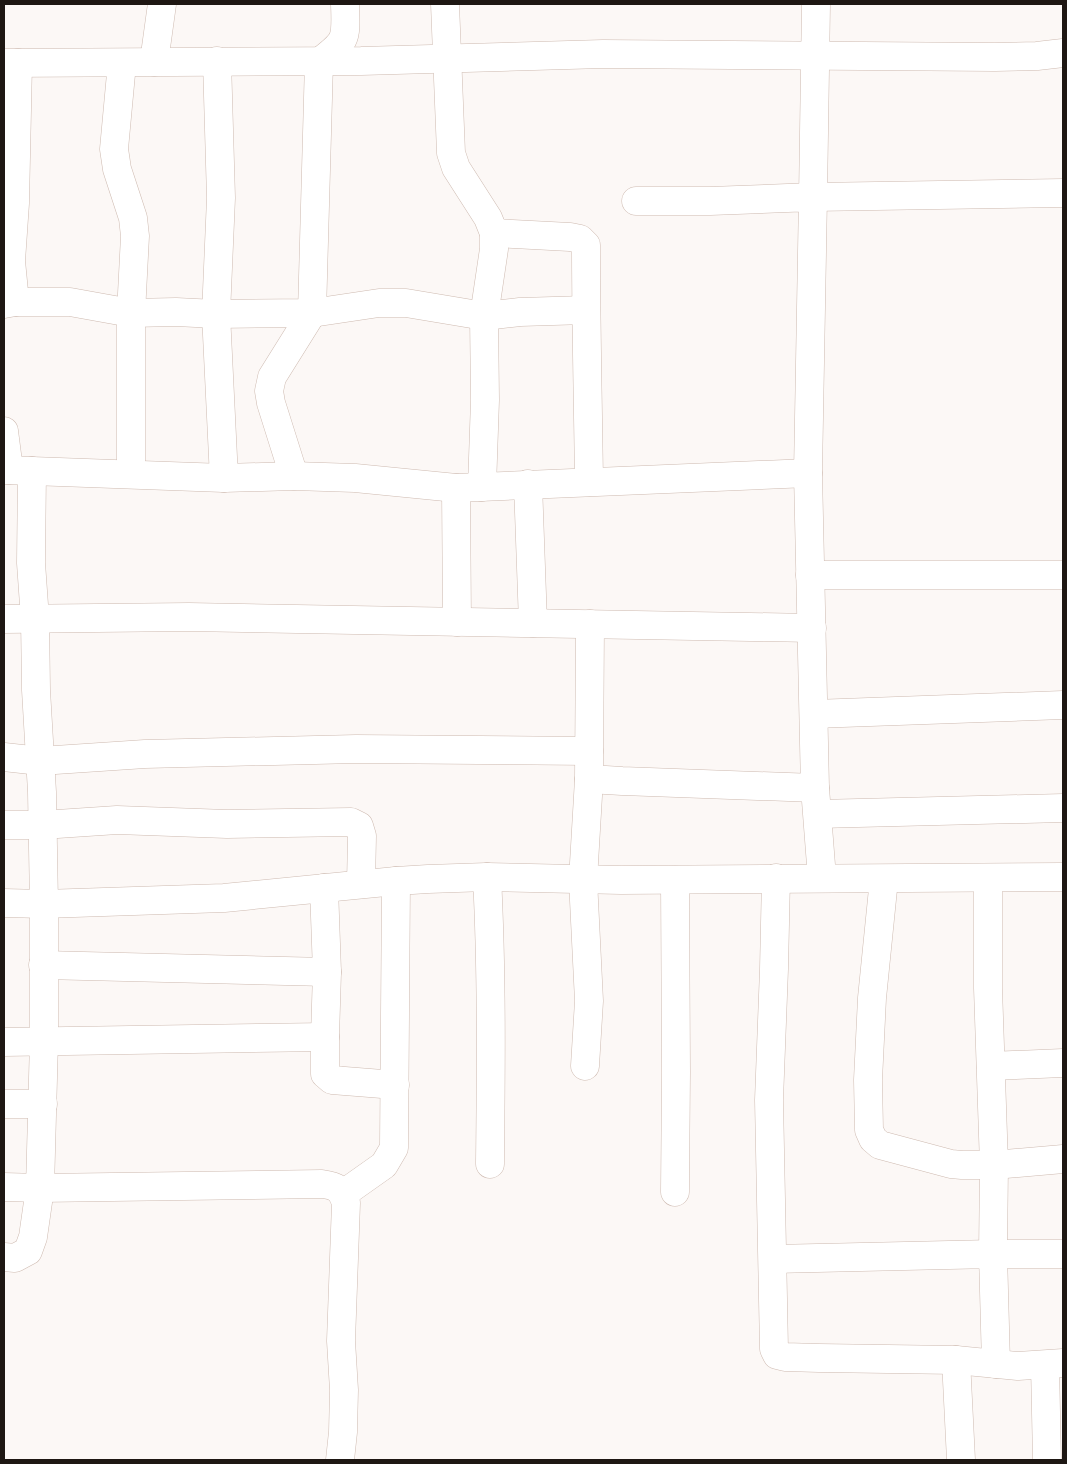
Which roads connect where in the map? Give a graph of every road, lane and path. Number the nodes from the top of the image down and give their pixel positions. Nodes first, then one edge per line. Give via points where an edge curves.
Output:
1 (162, 4) edge
2 (345, 4) edge
3 (446, 4) edge
4 (816, 4) edge
5 (1063, 53) edge
6 (816, 56) junction
7 (447, 58) junction
8 (217, 61) junction
9 (154, 62) junction
10 (319, 62) junction
11 (11, 63) edge
12 (122, 63) junction
13 (1063, 193) edge
14 (813, 197) junction
15 (636, 201) dead end
16 (494, 233) junction
17 (10, 303) edge
18 (586, 310) junction
19 (131, 313) junction
20 (312, 313) junction
21 (216, 314) junction
22 (484, 316) junction
23 (4, 431) edge
24 (15, 470) edge
25 (808, 473) junction
26 (131, 474) junction
27 (294, 476) junction
28 (224, 478) junction
29 (589, 482) junction
30 (528, 484) junction
31 (469, 488) junction
32 (810, 575) junction
33 (1063, 575) edge
34 (4, 619) edge
35 (35, 619) junction
36 (456, 622) junction
37 (533, 623) junction
38 (590, 624) junction
39 (812, 628) junction
40 (1063, 705) edge
41 (814, 714) junction
42 (588, 751) junction
43 (4, 757) edge
44 (40, 761) junction
45 (589, 779) junction
46 (817, 801) junction
47 (1063, 808) edge
48 (4, 825) edge
49 (42, 825) junction
50 (487, 877) junction
51 (1063, 877) edge
52 (776, 878) junction
53 (822, 878) junction
54 (988, 878) junction
55 (884, 879) junction
56 (583, 880) junction
57 (675, 880) junction
58 (396, 881) junction
59 (361, 884) junction
60 (324, 888) junction
61 (4, 903) edge
62 (44, 904) junction
63 (43, 965) junction
64 (327, 972) junction
65 (325, 1037) junction
66 (44, 1041) junction
67 (4, 1042) edge
68 (1063, 1063) edge
69 (585, 1066) dead end
70 (991, 1066) junction
71 (395, 1086) junction
72 (4, 1104) edge
73 (43, 1104) junction
74 (1063, 1159) edge
75 (490, 1164) dead end
76 (994, 1165) junction
77 (4, 1187) edge
78 (40, 1188) junction
79 (675, 1192) dead end
80 (343, 1194) junction
81 (993, 1254) junction
82 (1063, 1254) edge
83 (4, 1258) edge
84 (773, 1259) junction
85 (956, 1360) junction
86 (996, 1364) junction
87 (1054, 1364) edge
88 (340, 1460) edge
89 (962, 1460) edge
90 (1047, 1460) edge

1 - 9 street
2 - 10 street via 343,41
3 - 7 street
4 - 6 street
5 - 6 street via 995,57
6 - 7 street via 603,54
6 - 14 street
7 - 10 street
7 - 16 street via 451,153 456,168
8 - 9 street
8 - 10 street
8 - 21 street via 221,198
9 - 12 street
10 - 20 street
11 - 12 street
11 - 17 street via 15,203
12 - 19 street via 114,149 117,169 134,218
13 - 14 street
14 - 15 street
14 - 25 street
16 - 18 street via 580,239 586,245
16 - 22 street
17 - 19 street via 70,302
18 - 22 street
18 - 29 street
19 - 21 street
19 - 26 street
20 - 21 street
20 - 22 street via 379,303 406,303
20 - 27 street via 272,377 269,391
21 - 28 street
22 - 31 street via 485,400
23 - 24 street
24 - 26 street
24 - 35 street via 31,563
25 - 29 street
25 - 32 street
26 - 28 street
27 - 28 street
27 - 31 street
29 - 30 street
30 - 31 street
30 - 37 street
31 - 36 street
32 - 33 street
32 - 39 street
34 - 35 street
35 - 36 street via 189,617
35 - 44 street
36 - 37 street
37 - 38 street
38 - 39 street
38 - 42 street
39 - 41 street
40 - 41 street
41 - 46 street
42 - 44 street via 346,750 145,754
42 - 45 street
43 - 44 street
44 - 49 street
45 - 46 street
45 - 56 street
46 - 47 street
46 - 53 street
48 - 49 street
49 - 59 street via 117,820 226,824 351,822 359,826 362,836
49 - 62 street
50 - 56 street
50 - 58 street
50 - 75 street
51 - 54 street
52 - 53 street
52 - 57 street
52 - 84 street via 769,1100
53 - 55 street
54 - 55 street
54 - 70 street
55 - 76 street via 872,998 868,1080 872,1139 880,1145 951,1164
56 - 57 street
56 - 69 street via 589,1001
57 - 79 street
58 - 59 street
58 - 71 street
59 - 60 street
60 - 62 street via 224,898
60 - 64 street
61 - 62 street
62 - 63 street
63 - 64 street
63 - 66 street
64 - 65 street
65 - 66 street
65 - 71 street via 324,1068 332,1080
66 - 67 street
66 - 73 street
68 - 70 street
70 - 76 street
71 - 80 street via 394,1148 384,1165
72 - 73 street
73 - 78 street
74 - 76 street
76 - 81 street
77 - 78 street
78 - 80 street via 322,1184 335,1186
78 - 83 street via 28,1251 15,1258
80 - 88 street via 346,1203 341,1341 344,1390
81 - 82 street
81 - 84 street
81 - 86 street
84 - 85 street via 774,1349 777,1355
85 - 86 street
85 - 89 street
86 - 87 street
87 - 90 street

